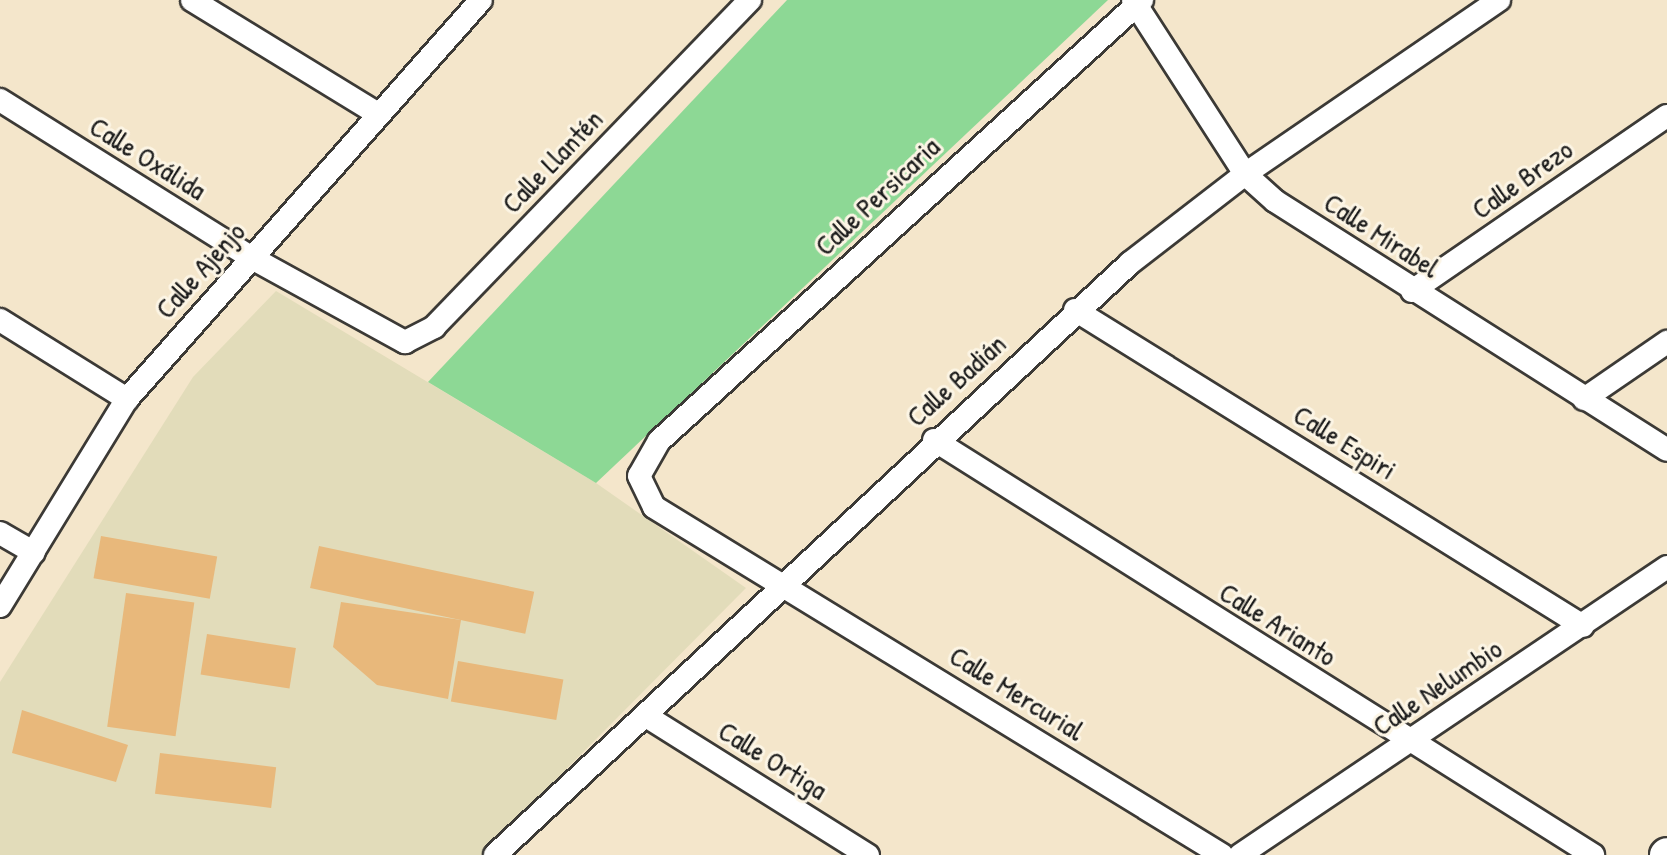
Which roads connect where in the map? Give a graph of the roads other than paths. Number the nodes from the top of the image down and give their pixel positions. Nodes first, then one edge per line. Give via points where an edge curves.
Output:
1 (192, 0) edge
2 (481, 0) edge
3 (750, 0) edge
4 (1499, 0) edge
5 (1137, 1) edge
6 (0, 100) edge
7 (378, 114) junction
8 (1667, 116) edge
9 (1245, 174) junction
10 (252, 258) junction
11 (1412, 291) junction
12 (1075, 310) junction
13 (0, 320) edge
14 (389, 338) joint
15 (1667, 342) edge
16 (127, 399) junction
17 (1584, 399) junction
18 (934, 440) junction
19 (1667, 450) edge
20 (0, 533) edge
21 (34, 553) junction
22 (1667, 567) edge
23 (780, 583) junction
24 (0, 606) edge
25 (1583, 626) junction
26 (646, 716) junction
27 (1408, 741) junction
28 (504, 853) edge
29 (868, 855) edge
30 (1222, 855) edge
31 (1240, 855) edge
32 (1593, 855) edge

1 - 7 street
2 - 7 street, Calle Ajenjo
3 - 14 street, Calle Llantén via 434,327 405,342
4 - 9 street, Calle Badián
5 - 9 street, Calle Mirabel
5 - 23 street, Calle Persicaria via 659,441 639,476 654,507
6 - 10 street, Calle Oxálida
7 - 10 street, Calle Ajenjo
8 - 11 street, Calle Brezo
9 - 11 street, Calle Mirabel
9 - 12 street, Calle Badián
10 - 14 street, Calle Oxálida
10 - 16 street, Calle Ajenjo
11 - 17 street, Calle Mirabel
12 - 18 street, Calle Badián
12 - 25 street, Calle Espiri
13 - 16 street
15 - 17 street
16 - 21 street, Calle Ajenjo
17 - 19 street, Calle Mirabel
18 - 23 street, Calle Badián
18 - 27 street, Calle Arianto
20 - 21 street
21 - 24 street, Calle Ajenjo
22 - 25 street, Calle Nelumbio
23 - 26 street, Calle Badián
23 - 30 street, Calle Mercurial
25 - 27 street, Calle Nelumbio
26 - 28 street, Calle Badián
26 - 29 street, Calle Ortiga
27 - 31 street, Calle Nelumbio
27 - 32 street, Calle Arianto

